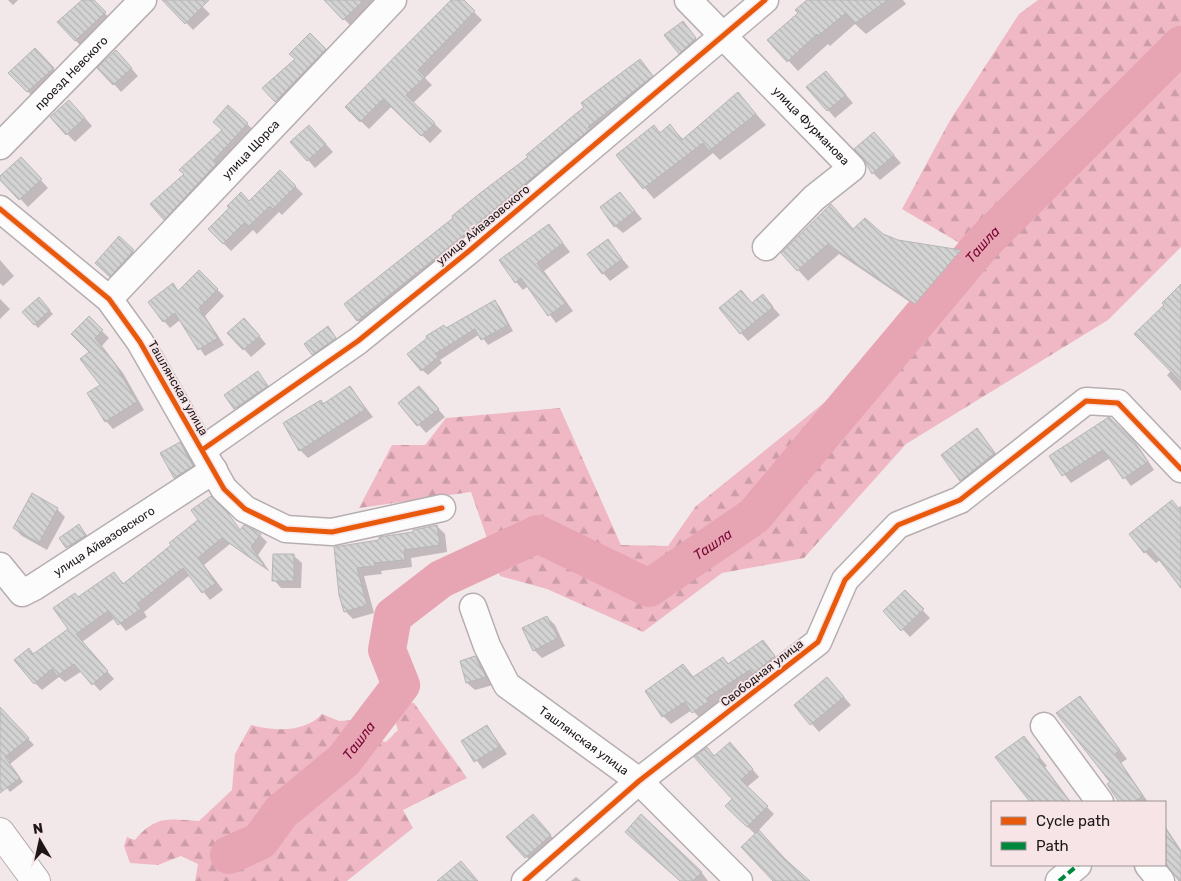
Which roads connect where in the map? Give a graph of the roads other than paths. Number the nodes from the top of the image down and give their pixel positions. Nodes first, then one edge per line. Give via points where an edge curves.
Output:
1 (143, 0) edge
2 (393, 0) edge
3 (688, 0) edge
4 (765, 0) edge
5 (723, 35) junction
6 (0, 146) edge
7 (0, 209) edge
8 (766, 247) dead end
9 (109, 299) junction
10 (208, 460) junction
11 (1181, 469) edge
12 (442, 508) dead end
13 (0, 566) edge
14 (473, 607) dead end
15 (1044, 726) dead end
16 (639, 781) junction
17 (1099, 801) edge
18 (0, 832) edge
19 (1077, 866) edge
20 (1149, 866) edge
21 (36, 881) edge
22 (524, 881) edge
23 (739, 881) edge
24 (1058, 881) edge
25 (1160, 881) edge

1 - 6 street, проезд Невского
2 - 9 street, улица Щорса
3 - 5 street, улица Фурманова
4 - 5 street, улица Айвазовского
5 - 8 street, улица Фурманова via 852,168 814,198
5 - 10 street, улица Айвазовского via 469,251
7 - 9 street, Ташлянская улица
9 - 10 street, Ташлянская улица via 140,342
10 - 12 street, Ташлянская улица via 224,489 245,509 286,529 332,532
10 - 13 street, улица Айвазовского via 34,587 22,593
11 - 16 street, Свободная улица via 1118,403 1086,401 960,500 898,525 845,580 818,642
14 - 16 street, Ташлянская улица via 487,646 507,685
15 - 17 street
16 - 22 street, Свободная улица
16 - 23 street, Ташлянская улица
18 - 21 main road
19 - 24 street
20 - 25 street

